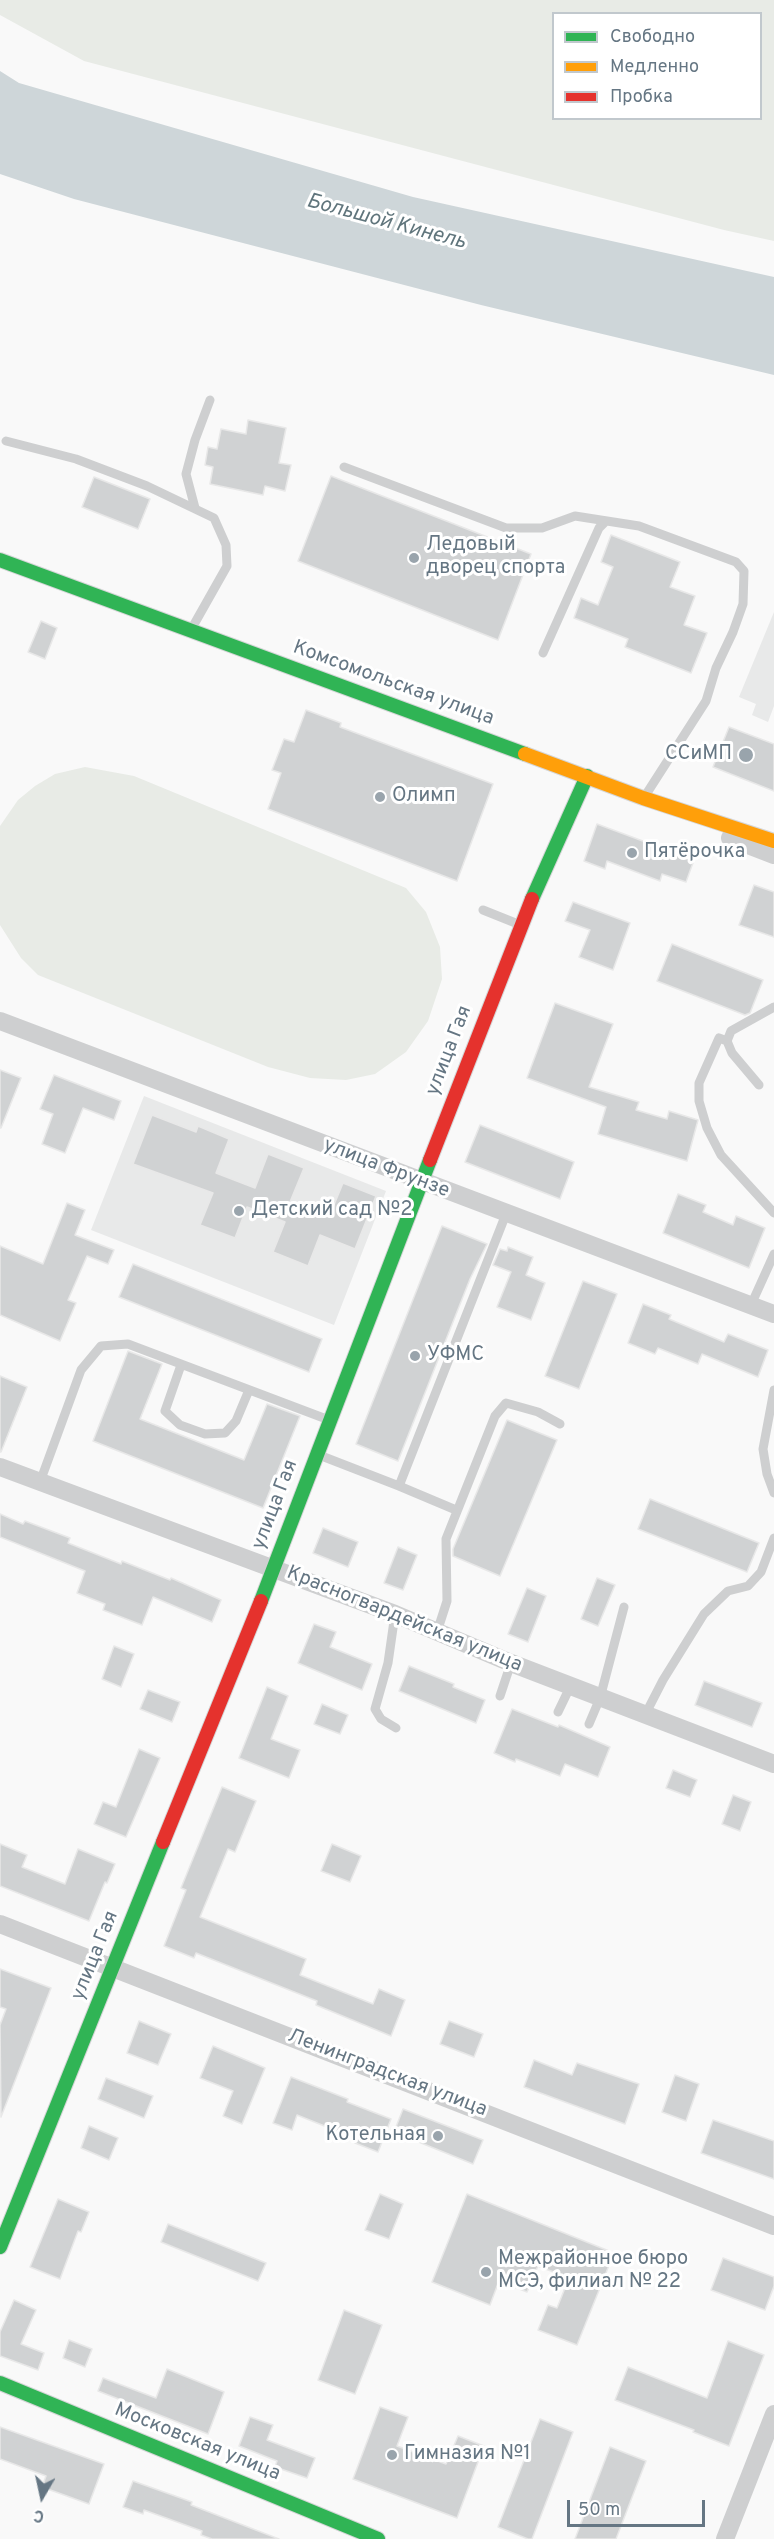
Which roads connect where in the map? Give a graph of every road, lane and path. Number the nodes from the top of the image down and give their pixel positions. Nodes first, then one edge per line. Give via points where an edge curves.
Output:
1 (210, 400) dead end
2 (6, 441) dead end
3 (344, 467) dead end
4 (195, 508) junction
5 (606, 521) junction
6 (0, 560) edge
7 (191, 630) junction
8 (543, 653) dead end
9 (587, 776) junction
10 (643, 798) junction
11 (686, 813) joint
12 (773, 841) edge
13 (483, 910) dead end
14 (520, 925) junction
15 (774, 1007) edge
16 (0, 1021) edge
17 (727, 1041) junction
18 (759, 1085) dead end
19 (421, 1182) junction
20 (774, 1213) edge
21 (506, 1214) junction
22 (774, 1254) edge
23 (752, 1305) junction
24 (774, 1314) edge
25 (181, 1365) junction
26 (249, 1390) junction
27 (774, 1390) edge
28 (329, 1420) junction
29 (560, 1424) dead end
30 (316, 1454) junction
31 (0, 1467) edge
32 (40, 1482) junction
33 (399, 1486) junction
34 (774, 1493) edge
35 (456, 1510) junction
36 (774, 1538) edge
37 (274, 1568) junction
38 (624, 1607) dead end
39 (395, 1614) junction
40 (437, 1632) junction
41 (511, 1664) junction
42 (571, 1685) junction
43 (500, 1696) dead end
44 (600, 1698) junction
45 (558, 1712) dead end
46 (645, 1714) junction
47 (589, 1724) dead end
48 (396, 1728) dead end
49 (774, 1764) edge
50 (0, 1924) edge
51 (113, 1967) junction
52 (774, 2226) edge
53 (0, 2247) edge
54 (0, 2383) edge
55 (774, 2414) edge
56 (378, 2539) edge
57 (725, 2539) edge

1 - 4 lane via 186,474
2 - 4 lane via 76,459
3 - 5 lane via 506,528 542,528 575,516
4 - 7 lane via 214,518 226,545 227,566
5 - 8 lane via 598,528
5 - 10 lane via 639,526 736,562 744,571 743,604 706,701
6 - 7 street, Комсомольская улица
7 - 9 street, Комсомольская улица
9 - 10 street, Комсомольская улица
9 - 14 street, улица Гая
10 - 11 street, Комсомольская улица
11 - 12 street via 711,829
13 - 14 lane
14 - 19 street, улица Гая
15 - 17 lane via 731,1031
16 - 19 street, улица Фрунзе
17 - 18 lane via 732,1053
17 - 20 lane via 719,1038 699,1083 699,1101 721,1155
19 - 21 street, улица Фрунзе
19 - 28 street, улица Гая
21 - 23 street, улица Фрунзе
21 - 33 lane
22 - 23 lane
23 - 24 street, улица Фрунзе
25 - 26 lane
25 - 26 lane via 165,1411 180,1425 205,1434 225,1433 236,1421
25 - 32 lane via 128,1344 101,1346 81,1370
26 - 28 lane
27 - 34 lane via 763,1449
28 - 30 street, улица Гая
29 - 35 lane via 538,1412 506,1403 495,1416
30 - 33 lane
30 - 37 street, улица Гая
31 - 32 street, Красногвардейская улица
32 - 37 street, Красногвардейская улица
33 - 35 lane
35 - 40 lane via 446,1539 447,1601
36 - 46 lane via 760,1572 748,1586 728,1591 704,1614
37 - 39 street, Красногвардейская улица
37 - 51 street, улица Гая
38 - 44 lane
39 - 40 street, Красногвардейская улица
39 - 48 lane via 388,1663 375,1709 381,1719
40 - 41 street, Красногвардейская улица
41 - 42 street, Красногвардейская улица
41 - 43 lane
42 - 44 street, Красногвардейская улица
42 - 45 lane
44 - 46 street, Красногвардейская улица
44 - 47 lane
46 - 49 street, Красногвардейская улица
50 - 51 street, Ленинградская улица
51 - 52 street, Ленинградская улица
51 - 53 street, улица Гая
54 - 56 street, Московская улица
55 - 57 street

